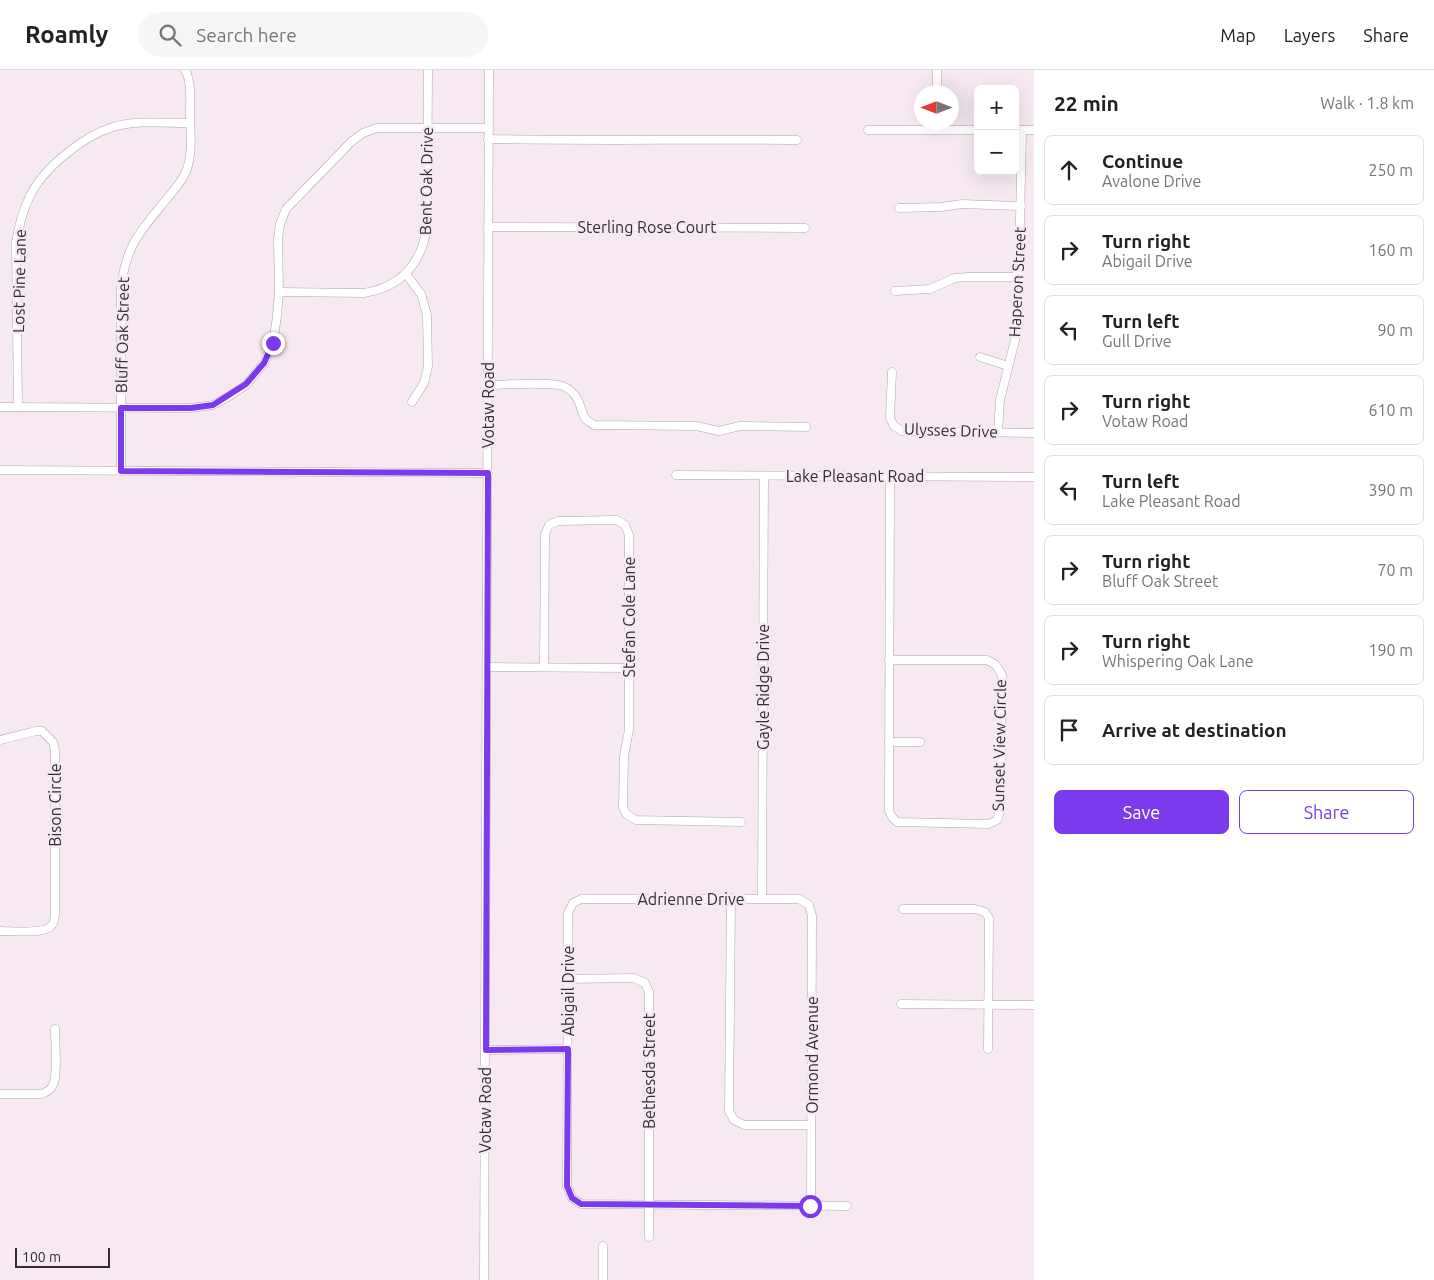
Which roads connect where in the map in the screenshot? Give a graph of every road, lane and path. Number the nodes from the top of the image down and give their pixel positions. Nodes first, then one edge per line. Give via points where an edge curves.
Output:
1 (185, 70) edge
2 (428, 70) edge
3 (489, 70) edge
4 (937, 70) edge
5 (937, 85) edge
6 (190, 123) junction
7 (428, 127) junction
8 (914, 127) edge
9 (488, 128) junction
10 (959, 128) edge
11 (868, 130) dead end
12 (974, 130) edge
13 (1019, 130) edge
14 (1034, 130) edge
15 (488, 139) junction
16 (797, 140) dead end
17 (1019, 168) edge
18 (1020, 206) junction
19 (899, 208) dead end
20 (488, 227) junction
21 (805, 228) dead end
22 (406, 274) junction
23 (1019, 277) junction
24 (895, 291) dead end
25 (279, 292) junction
26 (980, 358) dead end
27 (1008, 366) junction
28 (892, 372) dead end
29 (488, 384) junction
30 (412, 402) dead end
31 (18, 406) junction
32 (0, 407) edge
33 (121, 408) junction
34 (806, 427) dead end
35 (998, 432) junction
36 (1034, 433) edge
37 (0, 470) edge
38 (121, 471) junction
39 (488, 473) junction
40 (676, 475) dead end
41 (764, 476) junction
42 (890, 476) junction
43 (1034, 477) edge
44 (889, 660) junction
45 (487, 667) junction
46 (544, 668) junction
47 (628, 668) junction
48 (0, 740) edge
49 (889, 742) junction
50 (920, 742) dead end
51 (741, 822) dead end
52 (731, 898) junction
53 (762, 898) junction
54 (572, 903) joint
55 (809, 905) joint
56 (903, 908) dead end
57 (0, 931) edge
58 (568, 979) junction
59 (901, 1004) dead end
60 (988, 1004) junction
61 (1034, 1004) edge
62 (55, 1029) dead end
63 (568, 1049) junction
64 (988, 1049) dead end
65 (486, 1050) junction
66 (0, 1094) edge
67 (811, 1126) junction
68 (650, 1205) junction
69 (810, 1206) junction
70 (847, 1206) dead end
71 (649, 1237) dead end
72 (603, 1246) dead end
73 (484, 1280) edge
74 (603, 1280) edge

1 - 6 street, Bluff Oak Street via 190,87
2 - 7 street, Bent Oak Drive
3 - 9 street, Votaw Road
4 - 5 street
6 - 31 street, Lost Pine Lane via 134,124 91,136 44,174 30,195 21,216 16,242
6 - 33 street, Bluff Oak Street via 187,170 140,232 129,250 124,267 121,288
7 - 9 street
7 - 22 street, Bent Oak Drive via 428,228 418,258
7 - 25 street via 377,128 363,133 286,209 278,239
8 - 11 street
9 - 15 street, Votaw Road
10 - 12 street
13 - 14 street
15 - 16 street
15 - 20 street, Votaw Road
17 - 18 street, Haperon Street
18 - 19 street via 962,204
18 - 23 street, Haperon Street
20 - 21 street, Sterling Rose Court
20 - 29 street, Votaw Road
22 - 25 street, Bent Oak Drive via 392,285 364,293
22 - 30 street via 421,294 427,316 428,367 424,383
23 - 24 street via 955,278 930,289
23 - 27 street, Haperon Street via 1015,340
25 - 33 street via 273,343 264,363 246,384 213,405
26 - 27 street
27 - 35 street, Haperon Street via 1000,400
28 - 35 street, Ulysses Drive via 890,418 902,431
29 - 34 street via 554,384 565,387 577,398 587,422 594,425 696,426 719,431 740,426
29 - 39 street, Votaw Road
31 - 32 street
31 - 33 street
33 - 38 street, Bluff Oak Street
35 - 36 street, Ulysses Drive
37 - 38 street
38 - 39 street
39 - 45 street, Votaw Road
40 - 41 street, Lake Pleasant Road
41 - 42 street, Lake Pleasant Road
41 - 53 street, Gayle Ridge Drive
42 - 43 street, Lake Pleasant Road
42 - 44 street, Sunset View Circle
44 - 49 street, Sunset View Circle
44 - 49 street, Sunset View Circle via 986,660 996,665 1002,675 1000,812 997,820 989,824 897,822 889,811
45 - 46 street
45 - 65 street, Votaw Road
46 - 47 street
46 - 47 street, Stefan Cole Lane via 545,534 549,525 558,521 617,520 625,525 629,535
47 - 51 street, Stefan Cole Lane via 629,730 624,756 622,807 626,814 636,820
48 - 57 street, Bison Circle via 36,730 42,731 53,742 56,912 54,923 39,931
49 - 50 street
52 - 53 street, Adrienne Drive
52 - 54 street, Adrienne Drive via 581,899
52 - 67 street via 730,1111 734,1120 744,1125
53 - 55 street, Adrienne Drive via 799,899
54 - 58 street, Abigail Drive via 568,913
55 - 67 street, Ormond Avenue via 812,916
56 - 60 street via 975,909 985,912 990,925
58 - 63 street, Abigail Drive
58 - 68 street, Bethesda Street via 634,978 644,983 649,992
59 - 60 street
60 - 61 street
60 - 64 street
62 - 66 street via 55,1077 50,1089 40,1094
63 - 65 street
63 - 68 street, Abigail Drive via 567,1186 572,1198 581,1204
65 - 73 street, Votaw Road
67 - 69 street, Ormond Avenue
68 - 69 street
68 - 71 street, Bethesda Street
69 - 70 street
72 - 74 street

